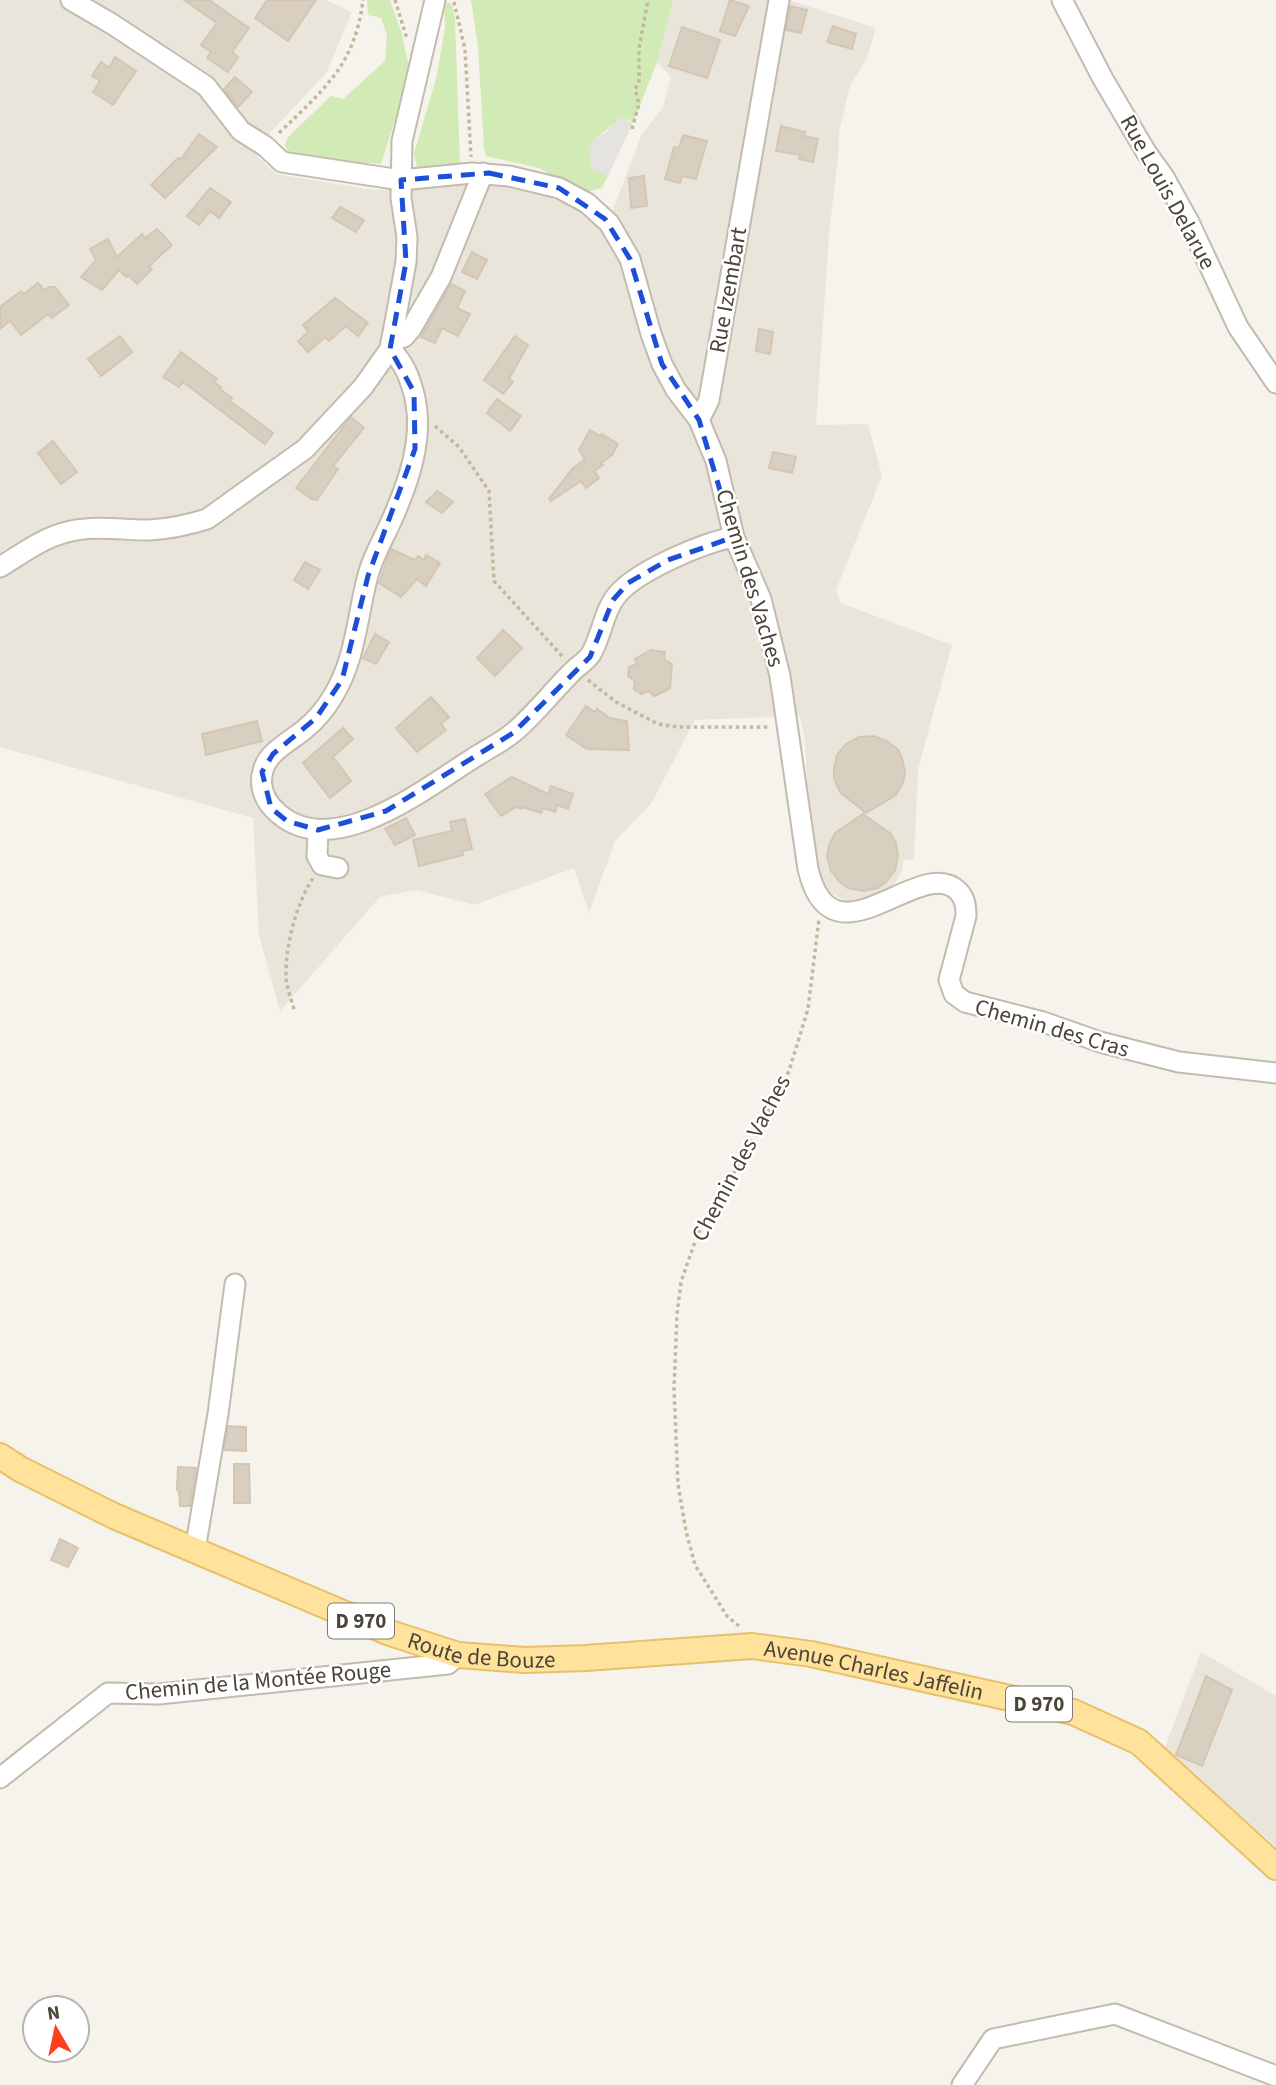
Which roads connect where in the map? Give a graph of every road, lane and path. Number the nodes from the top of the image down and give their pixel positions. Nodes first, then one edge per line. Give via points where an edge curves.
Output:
1 (71, 0) edge
2 (363, 0) edge
3 (435, 0) edge
4 (453, 0) edge
5 (648, 0) edge
6 (779, 0) edge
7 (1062, 0) edge
8 (632, 129) dead end
9 (265, 146) junction
10 (477, 173) junction
11 (401, 180) junction
12 (391, 345) junction
13 (1276, 383) edge
14 (418, 417) junction
15 (699, 420) junction
16 (734, 537) junction
17 (0, 567) edge
18 (574, 669) junction
19 (788, 725) junction
20 (318, 830) junction
21 (330, 867) joint
22 (825, 904) junction
23 (294, 1009) dead end
24 (1276, 1073) edge
25 (235, 1284) dead end
26 (0, 1456) edge
27 (195, 1550) junction
28 (752, 1646) junction
29 (458, 1655) junction
30 (0, 1778) edge
31 (1276, 1867) edge
32 (1276, 2076) edge
33 (962, 2085) edge

1 - 9 street, Chemin des Vaches via 206,86 242,131
2 - 9 path via 352,46 333,80
3 - 11 street via 402,141
4 - 10 path via 465,49
5 - 8 path via 635,89 639,104
6 - 15 street, Rue Izembart via 709,400
7 - 13 street, Rue Louis Delarue via 1103,79 1189,222 1238,327
9 - 11 street, Chemin des Vaches via 282,162
10 - 11 street, Chemin des Vaches
10 - 12 street via 441,277 404,337
10 - 15 street, Chemin des Vaches via 559,188 587,203 609,223 630,259 662,364
11 - 12 street via 406,262
12 - 14 street via 410,379
12 - 17 street via 363,387 305,449 207,519 160,529 69,531 49,537
14 - 18 path via 459,447 489,491 494,581
14 - 20 street via 404,488 372,564 342,680 321,712 265,762 262,772 262,790 271,808 287,821
15 - 16 street, Chemin des Vaches via 716,461
16 - 18 street via 668,560 628,583 613,600 590,657
16 - 19 street, Chemin des Vaches via 761,599
18 - 19 path via 615,702 658,724
18 - 20 street via 513,733 406,801 338,829
19 - 22 street, Chemin des Vaches via 808,869 813,889
20 - 21 street via 317,856
21 - 23 path via 310,882 293,927 286,975
22 - 24 street, Chemin des Cras via 857,911 930,884 948,885 960,892 966,906 949,980 959,999 1157,1058
22 - 28 path, Chemin des Vaches via 808,1009 789,1071 698,1233 681,1282 677,1314 678,1483 689,1548 706,1586
25 - 27 street via 219,1414
26 - 27 main road, Route de Bouze / D 970 via 114,1516
27 - 29 main road, Route de Bouze / D 970 via 390,1633
28 - 29 main road, Route de Bouze / D 970 via 525,1660
28 - 31 main road, Avenue Charles Jaffelin / D 970 via 811,1654 1073,1712 1139,1742
29 - 30 street, Chemin de la Montée Rouge via 447,1664 159,1694 108,1693
32 - 33 street via 1115,2014 993,2039

